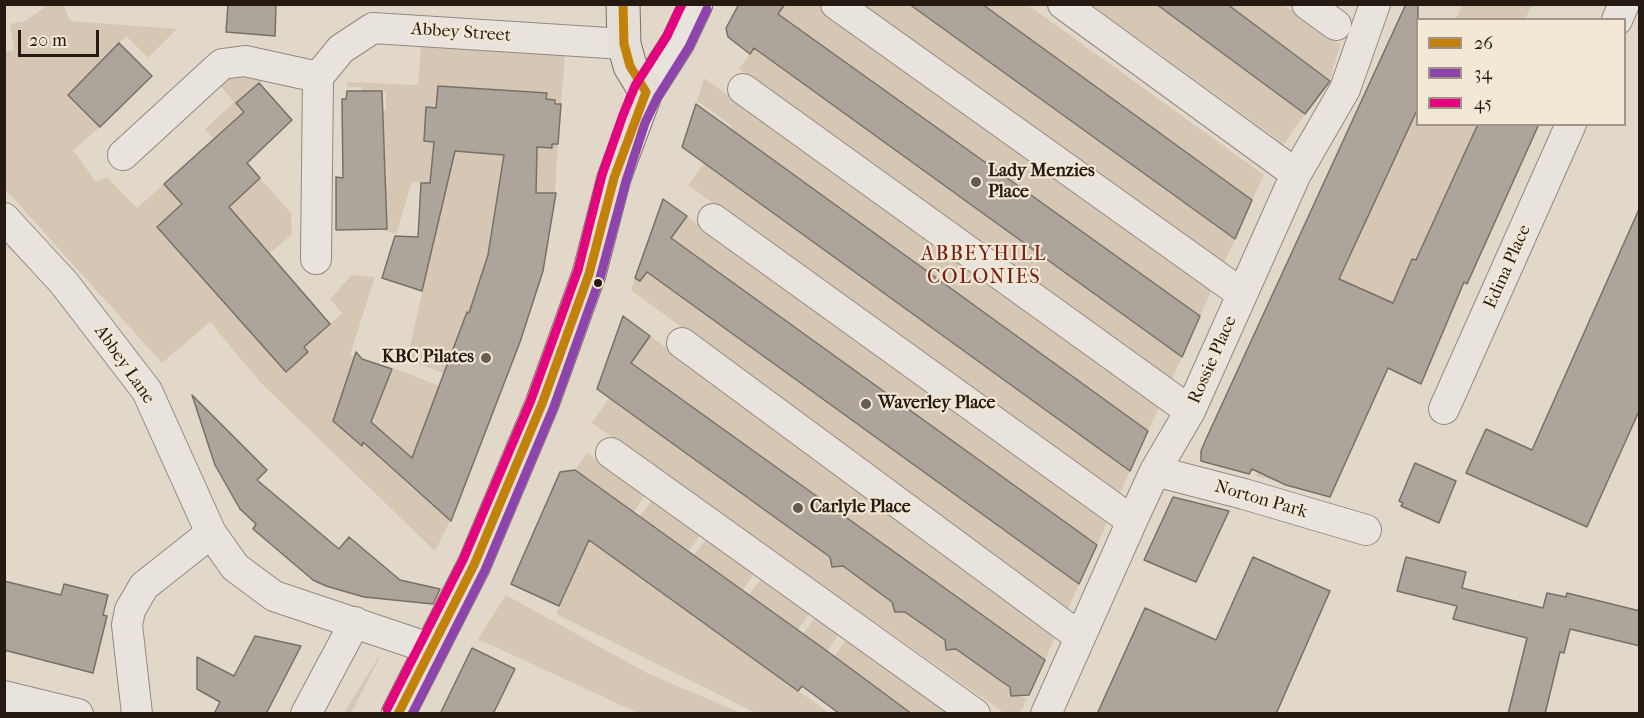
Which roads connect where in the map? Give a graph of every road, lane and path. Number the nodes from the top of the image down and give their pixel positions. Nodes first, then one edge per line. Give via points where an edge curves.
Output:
1 (623, 4) edge
2 (696, 4) edge
3 (836, 4) edge
4 (1063, 4) edge
5 (1307, 4) edge
6 (1375, 4) edge
7 (1624, 4) edge
8 (1618, 18) edge
9 (1336, 26) dead end
10 (624, 44) junction
11 (318, 76) junction
12 (743, 89) dead end
13 (646, 92) junction
14 (1570, 126) edge
15 (123, 155) dead end
16 (1296, 174) junction
17 (4, 218) edge
18 (713, 219) dead end
19 (316, 259) dead end
20 (1242, 294) junction
21 (682, 343) dead end
22 (1444, 409) dead end
23 (1190, 411) junction
24 (611, 453) dead end
25 (1155, 471) junction
26 (1132, 521) junction
27 (1366, 530) dead end
28 (211, 533) junction
29 (355, 622) junction
30 (1080, 637) junction
31 (432, 649) junction
32 (4, 696) edge
33 (78, 714) edge
34 (137, 714) edge
35 (306, 714) edge
36 (398, 714) edge
37 (975, 714) edge
38 (1046, 714) edge

1 - 10 main road
2 - 13 main road via 678,42
3 - 20 street
4 - 16 street
5 - 9 street
6 - 16 street, Rossie Place via 1345,89
7 - 8 street
10 - 11 street, Abbey Street via 373,28 347,44
10 - 13 main road via 630,66
11 - 15 street via 245,61 225,63 211,71
11 - 19 street
12 - 23 street
13 - 31 main road via 614,178 589,274 542,404 474,564
14 - 22 street, Edina Place
16 - 20 street, Rossie Place
17 - 28 street, Abbey Lane via 64,283 147,392
18 - 26 street
20 - 23 street, Rossie Place
21 - 30 street
23 - 25 street, Rossie Place
24 - 37 street
25 - 26 street, Rossie Place
25 - 27 street, Norton Park
26 - 30 street, Rossie Place
28 - 29 street, Abbey Lane via 235,567 262,589 295,604
28 - 34 street via 144,586 130,610 128,625
29 - 31 street, Abbey Lane
29 - 35 street
30 - 38 street, Rossie Place
31 - 36 main road
32 - 33 street

